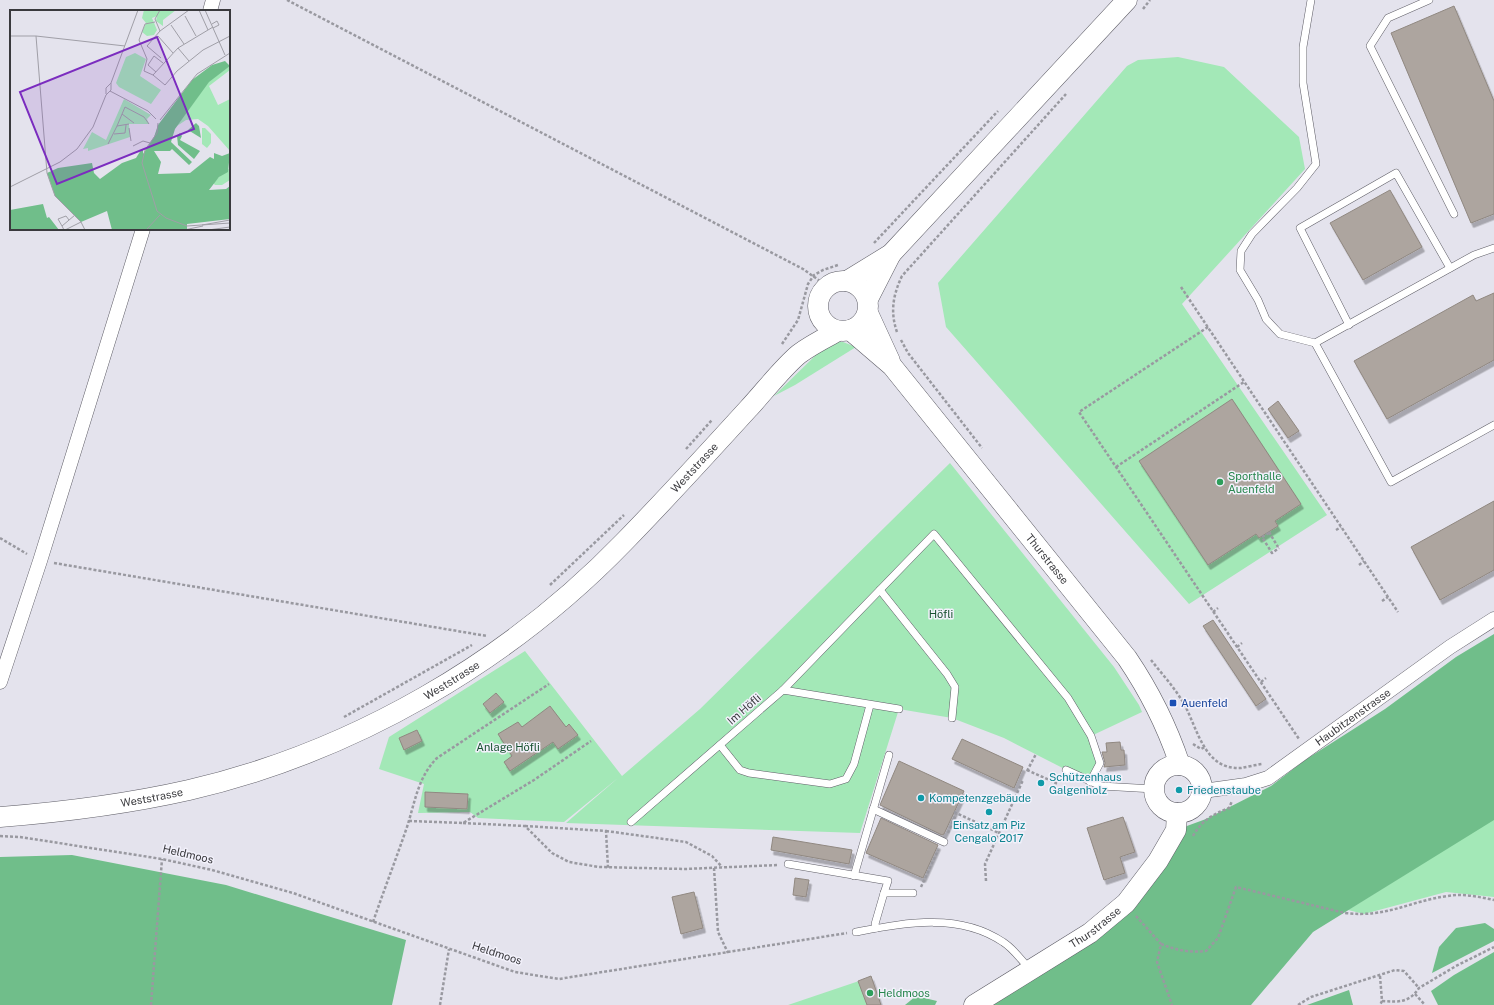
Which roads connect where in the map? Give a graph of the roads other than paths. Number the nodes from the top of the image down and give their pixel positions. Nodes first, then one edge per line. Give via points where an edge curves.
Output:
1 (213, 0) edge
2 (1311, 0) edge
3 (1429, 0) edge
4 (1133, 6) edge
5 (210, 10) edge
6 (1454, 214) dead end
7 (143, 230) edge
8 (1494, 248) edge
9 (891, 254) junction
10 (1450, 268) junction
11 (845, 272) junction
12 (868, 306) junction
13 (818, 310) junction
14 (1349, 325) junction
15 (844, 331) junction
16 (1315, 343) junction
17 (798, 355) junction
18 (892, 366) junction
19 (1494, 425) edge
20 (880, 590) junction
21 (1494, 619) edge
22 (0, 682) edge
23 (783, 690) junction
24 (870, 705) junction
25 (899, 709) dead end
26 (952, 718) dead end
27 (720, 745) junction
28 (889, 755) dead end
29 (1180, 764) junction
30 (1066, 770) dead end
31 (1090, 782) junction
32 (1154, 789) junction
33 (1203, 791) junction
34 (873, 810) junction
35 (1176, 813) junction
36 (0, 817) edge
37 (631, 822) dead end
38 (944, 842) road end
39 (788, 864) road end
40 (854, 876) junction
41 (884, 893) junction
42 (916, 893) road end
43 (876, 928) junction
44 (856, 932) road end
45 (1031, 970) junction
46 (974, 1005) edge

1 - 5 street
2 - 16 lane via 1303,47 1303,83 1316,164 1297,188 1252,234 1242,251 1240,270 1266,319 1280,334
3 - 6 lane via 1388,18 1370,46
4 - 9 main road
7 - 22 street
8 - 10 lane
9 - 11 main road
9 - 12 main road, Weststrasse
10 - 14 lane
10 - 14 lane via 1396,173 1300,228
11 - 12 main road, Thurstrasse via 860,287
11 - 13 main road, Weststrasse via 839,281 820,281
12 - 15 main road, Weststrasse via 861,325
12 - 18 main road, Thurstrasse
13 - 15 main road, Thurstrasse via 823,322
13 - 17 main road, Weststrasse
14 - 16 lane
15 - 17 main road, Weststrasse
15 - 18 main road, Thurstrasse
16 - 19 lane via 1391,482
17 - 36 main road, Weststrasse via 623,544 556,605 474,666 428,694 377,722 320,748 234,778 191,790 107,806
18 - 29 main road, Thurstrasse via 1127,658 1154,702
20 - 23 lane, Im Höfli
20 - 26 lane via 947,674 954,687
20 - 31 lane, Im Höfli via 934,534 1068,698 1091,736 1100,763
21 - 33 street, Haubitzenstrasse via 1450,647 1268,778 1246,785
23 - 24 lane
23 - 27 lane, Im Höfli
24 - 25 lane
24 - 27 lane via 854,764 846,779 830,784 740,770
27 - 37 lane, Im Höfli
28 - 34 lane
29 - 32 main road via 1162,771 1157,776
29 - 33 main road via 1188,766 1199,776
30 - 31 lane
31 - 32 lane via 1101,786
32 - 35 main road via 1158,803 1169,812
33 - 35 main road via 1197,805 1191,810
34 - 38 lane
34 - 40 lane
35 - 45 main road, Thurstrasse via 1176,830 1158,861 1126,903 1090,933
39 - 40 lane
40 - 41 lane via 888,881
41 - 42 lane
41 - 43 lane
43 - 44 lane
43 - 45 lane via 922,922 964,925 985,931 1004,943
45 - 46 main road, Thurstrasse

